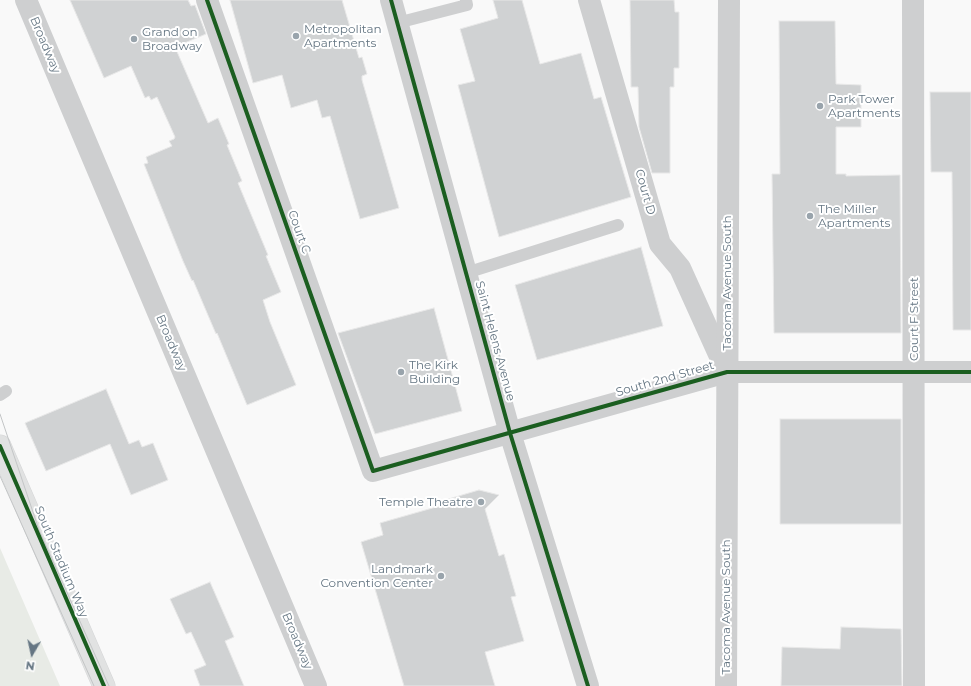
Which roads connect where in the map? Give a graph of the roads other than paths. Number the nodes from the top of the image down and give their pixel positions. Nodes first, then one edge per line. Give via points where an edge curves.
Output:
1 (26, 0) edge
2 (207, 0) edge
3 (391, 0) edge
4 (466, 0) edge
5 (589, 0) edge
6 (729, 0) edge
7 (913, 0) edge
8 (397, 23) junction
9 (618, 225) dead end
10 (466, 273) junction
11 (726, 372) junction
12 (971, 372) edge
13 (914, 373) junction
14 (510, 433) junction
15 (0, 446) edge
16 (373, 471) joint
17 (104, 686) edge
18 (316, 686) edge
19 (588, 686) edge
20 (726, 686) edge
21 (914, 686) edge

1 - 18 street, Broadway
2 - 16 street, Court C
3 - 8 street, Saint Helens Avenue
4 - 8 lane via 467,5
5 - 11 street, Court D via 660,244 680,268
6 - 11 street, Tacoma Avenue South
7 - 13 street, Court F Street
8 - 10 street, Saint Helens Avenue
9 - 10 lane
10 - 14 street, Saint Helens Avenue
11 - 13 street, South 2nd Street
11 - 14 street, South 2nd Street
11 - 20 street, Tacoma Avenue South
12 - 13 street, South 2nd Street
13 - 21 street, Court F Street
14 - 16 street, South 2nd Street
14 - 19 street, Saint Helens Avenue
15 - 17 main road, South Stadium Way

